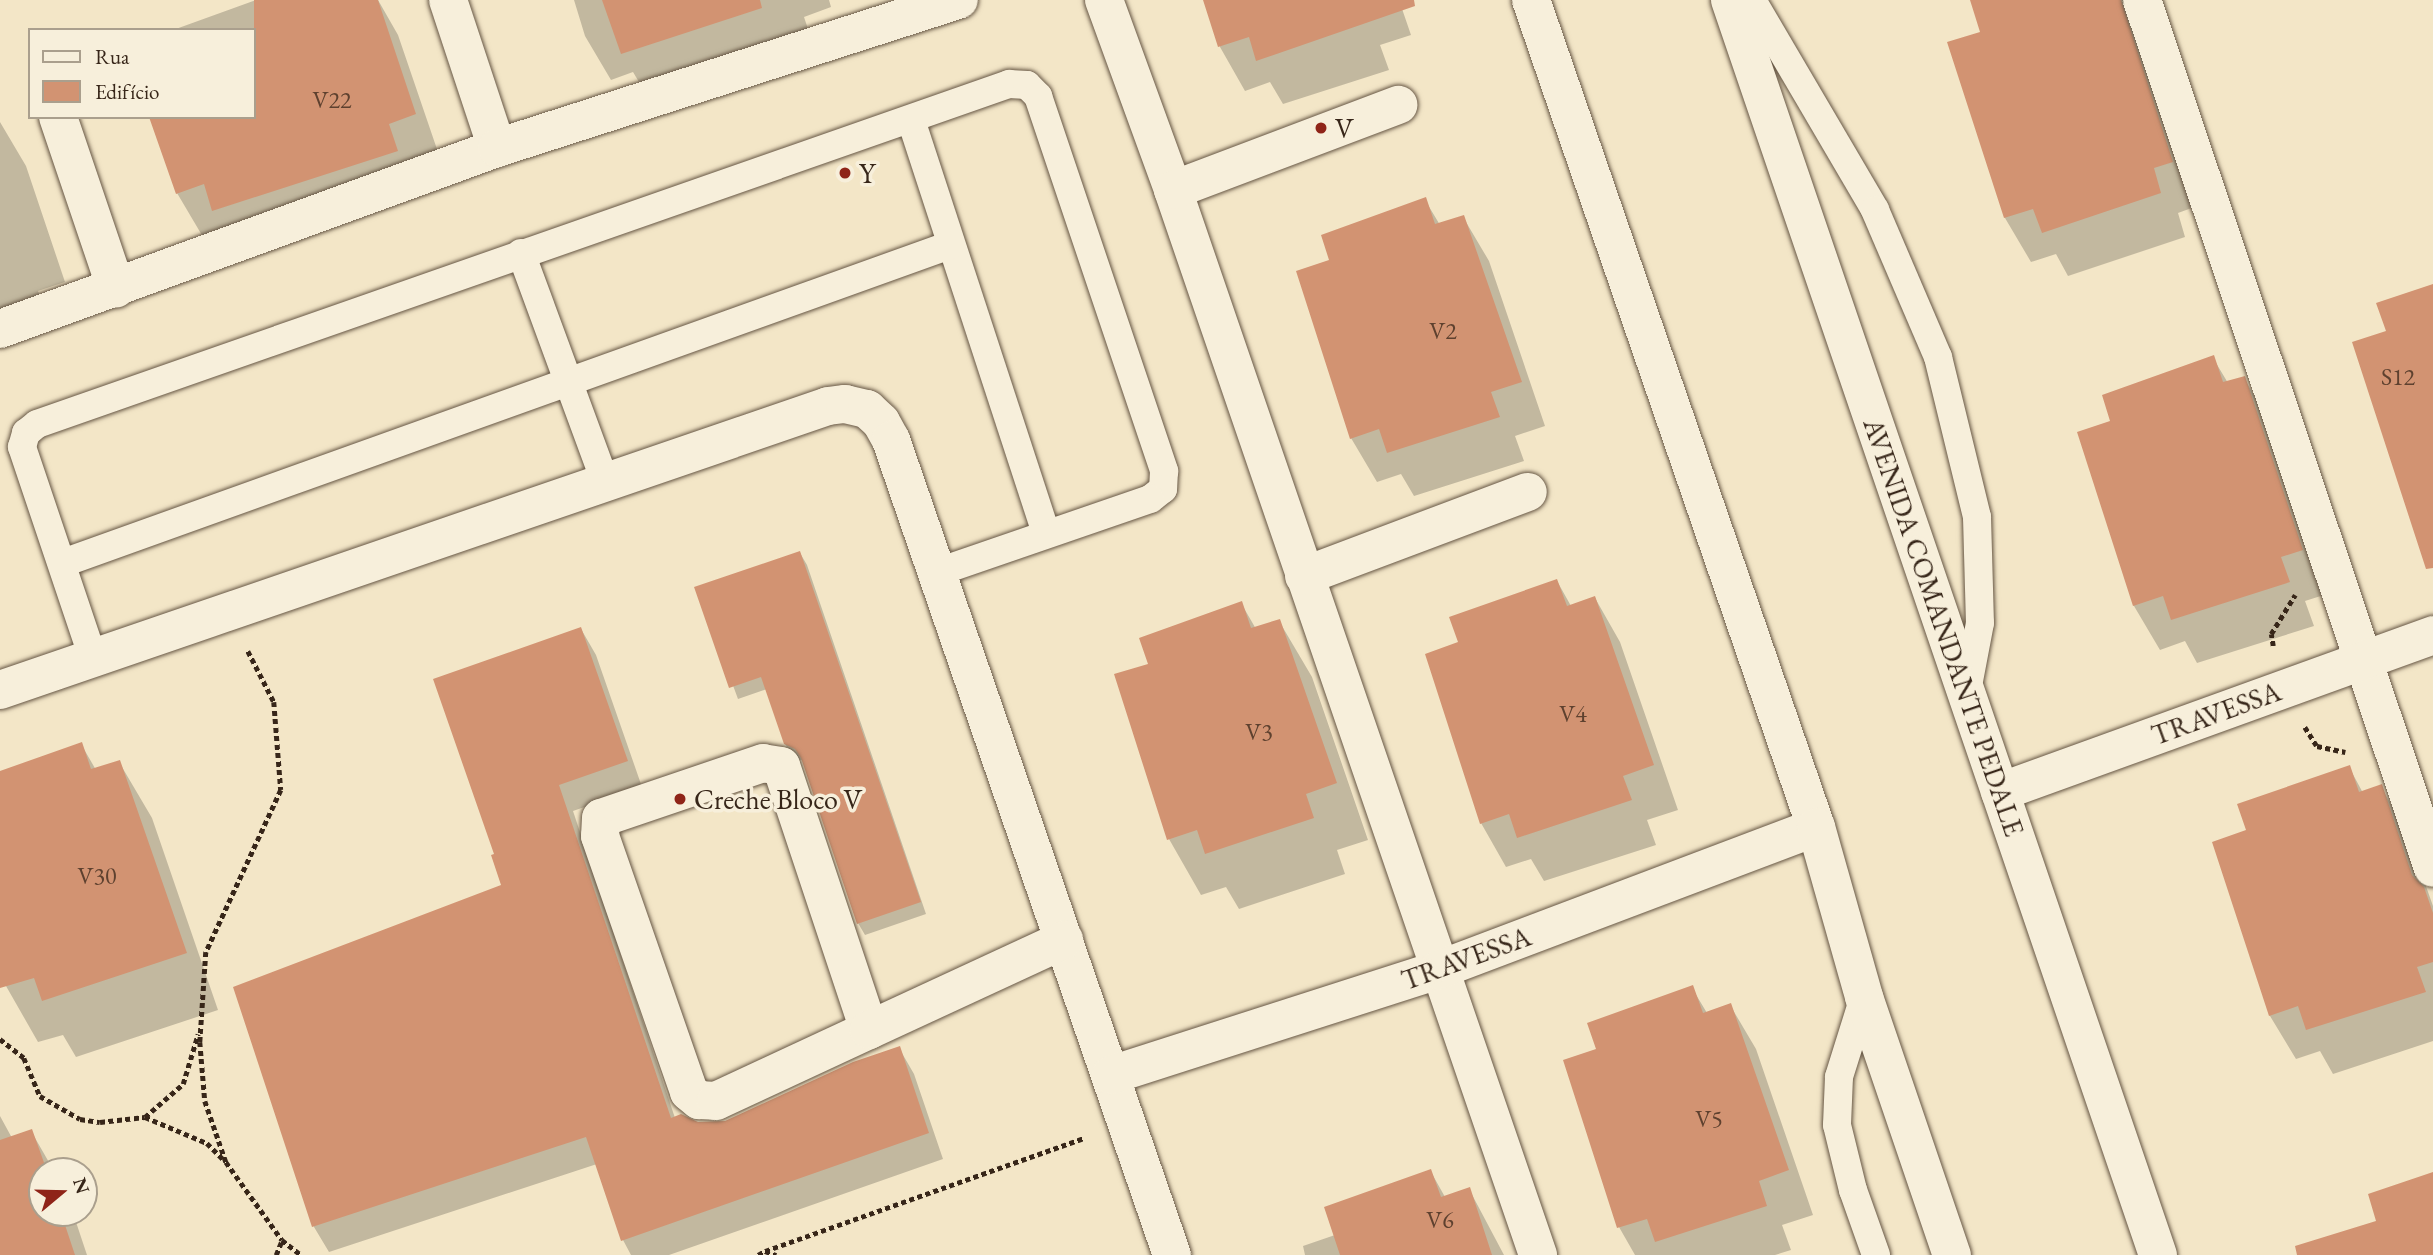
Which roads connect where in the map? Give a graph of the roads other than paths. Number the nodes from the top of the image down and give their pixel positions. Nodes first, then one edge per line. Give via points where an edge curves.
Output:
1 (447, 0) edge
2 (959, 0) edge
3 (1104, 0) edge
4 (1531, 0) edge
5 (1730, 0) edge
6 (1752, 0) edge
7 (2142, 0) edge
8 (885, 11) edge
9 (1398, 106) dead end
10 (59, 119) edge
11 (911, 120) junction
12 (497, 148) junction
13 (1173, 190) junction
14 (950, 245) junction
15 (521, 253) junction
16 (116, 288) junction
17 (0, 329) edge
18 (569, 381) junction
19 (605, 481) junction
20 (1528, 492) dead end
21 (1046, 532) junction
22 (63, 563) junction
23 (938, 572) junction
24 (1304, 576) junction
25 (2433, 635) edge
26 (93, 658) junction
27 (2361, 660) junction
28 (0, 690) edge
29 (1967, 691) junction
30 (2000, 792) junction
31 (1816, 827) junction
32 (2433, 868) edge
33 (1065, 940) junction
34 (1438, 970) junction
35 (1864, 997) junction
36 (869, 1030) junction
37 (1111, 1075) junction
38 (1172, 1255) edge
39 (1538, 1255) edge
40 (1876, 1255) edge
41 (1952, 1255) edge
42 (2158, 1255) edge

1 - 12 street
2 - 8 street
3 - 13 street
4 - 31 street
5 - 29 street, AVENIDA COMANDANTE PEDALE
6 - 29 lane via 1875,210 1938,356 1977,517 1980,623
7 - 27 street
8 - 12 street
9 - 13 street
10 - 16 street
11 - 14 lane
11 - 15 lane
11 - 21 lane via 1009,84 1027,85 1038,96 1164,471 1163,489 1150,499
12 - 16 street
13 - 24 street
14 - 18 lane
14 - 21 lane
15 - 18 lane
15 - 22 lane via 37,424 26,433 22,447
16 - 17 street
18 - 19 lane
18 - 22 lane
19 - 23 street via 828,406 867,409 891,440
19 - 26 street
20 - 24 street
21 - 23 lane
22 - 26 lane
23 - 33 street
24 - 34 street
25 - 27 street, TRAVESSA
26 - 28 street
27 - 30 street, TRAVESSA
27 - 32 street
29 - 30 street, AVENIDA COMANDANTE PEDALE
30 - 42 street, AVENIDA COMANDANTE PEDALE
31 - 34 street, TRAVESSA
31 - 35 street
33 - 36 street
33 - 37 street
34 - 37 street, TRAVESSA
34 - 39 street
35 - 40 lane via 1839,1077 1837,1125
35 - 41 street
36 - 36 street via 716,1101 699,1100 689,1092 600,836 601,818 763,763 781,766
37 - 38 street

